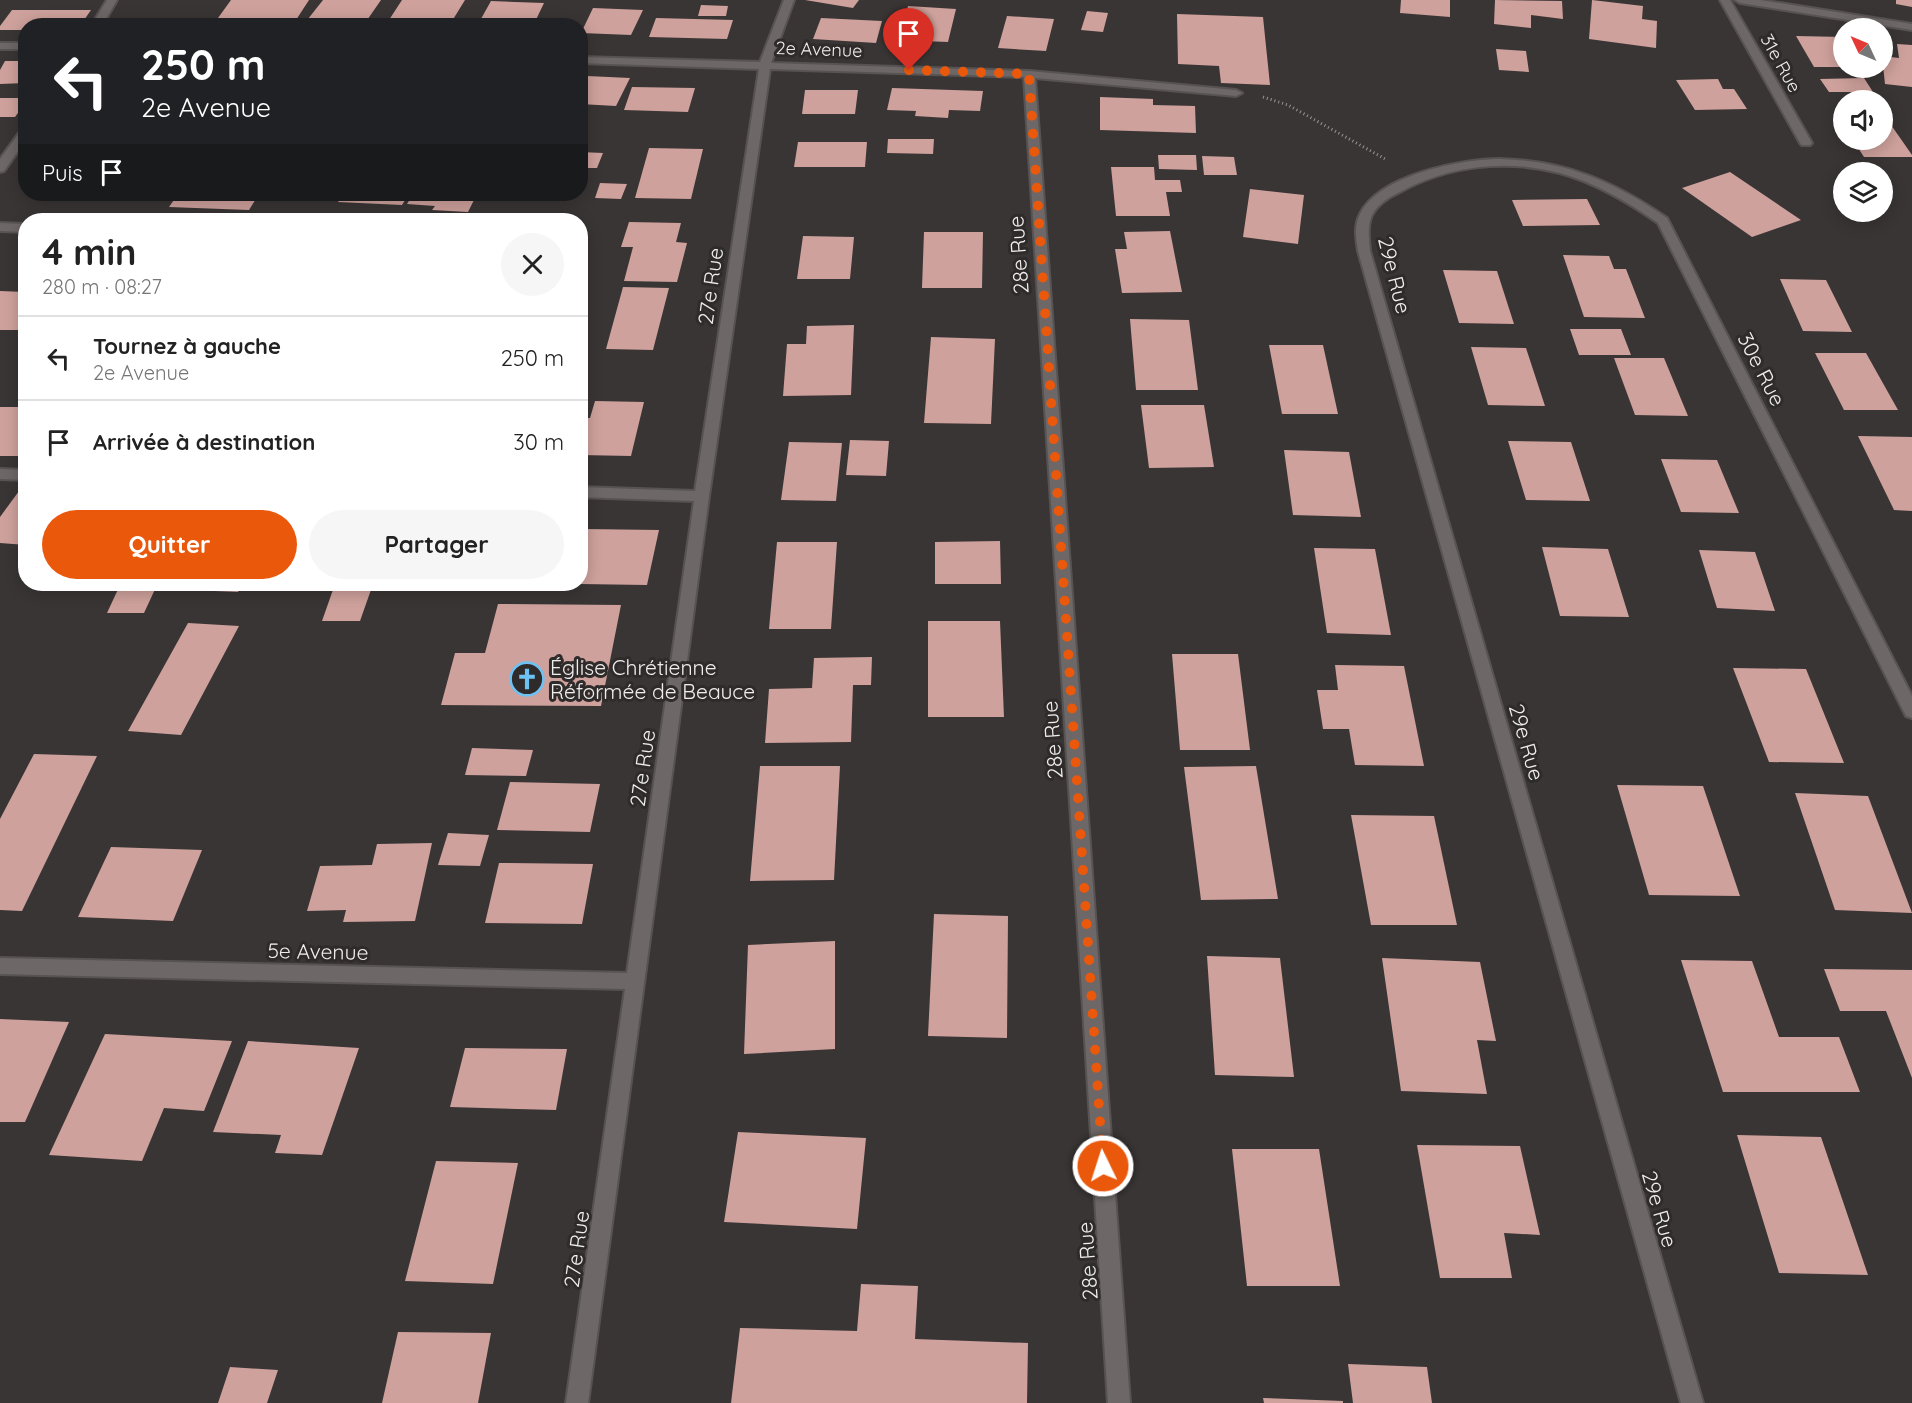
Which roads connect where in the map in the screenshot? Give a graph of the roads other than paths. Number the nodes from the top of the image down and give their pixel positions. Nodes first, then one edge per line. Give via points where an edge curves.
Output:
1 (112, 0) edge
2 (789, 0) edge
3 (1725, 0) edge
4 (1740, 0) edge
5 (101, 18) edge
6 (1912, 27) edge
7 (0, 46) edge
8 (18, 46) edge
9 (588, 60) edge
10 (765, 65) junction
11 (1029, 74) junction
12 (1236, 93) road end
13 (18, 142) edge
14 (1806, 143) dead end
15 (1479, 163) joint
16 (0, 168) edge
17 (0, 227) edge
18 (18, 228) edge
19 (0, 474) edge
20 (18, 475) edge
21 (588, 492) edge
22 (702, 496) junction
23 (1912, 712) edge
24 (0, 966) edge
25 (636, 981) junction
26 (577, 1403) edge
27 (1119, 1403) edge
28 (1692, 1403) edge

1 - 5 street
2 - 10 street, 27e Rue
3 - 14 street, 31e Rue
4 - 6 street
7 - 8 street
9 - 10 street, 2e Avenue
10 - 11 street, 2e Avenue
10 - 22 street, 27e Rue
11 - 12 street, 2e Avenue
11 - 27 street, 28e Rue
13 - 16 street
15 - 23 street, 30e Rue via 1560,170 1596,181 1623,193 1663,221
15 - 28 street, 29e Rue via 1419,178 1392,191 1369,210 1361,229 1364,251
17 - 18 street
19 - 20 street
21 - 22 street
22 - 25 street, 27e Rue
24 - 25 street, 5e Avenue
25 - 26 street, 27e Rue

